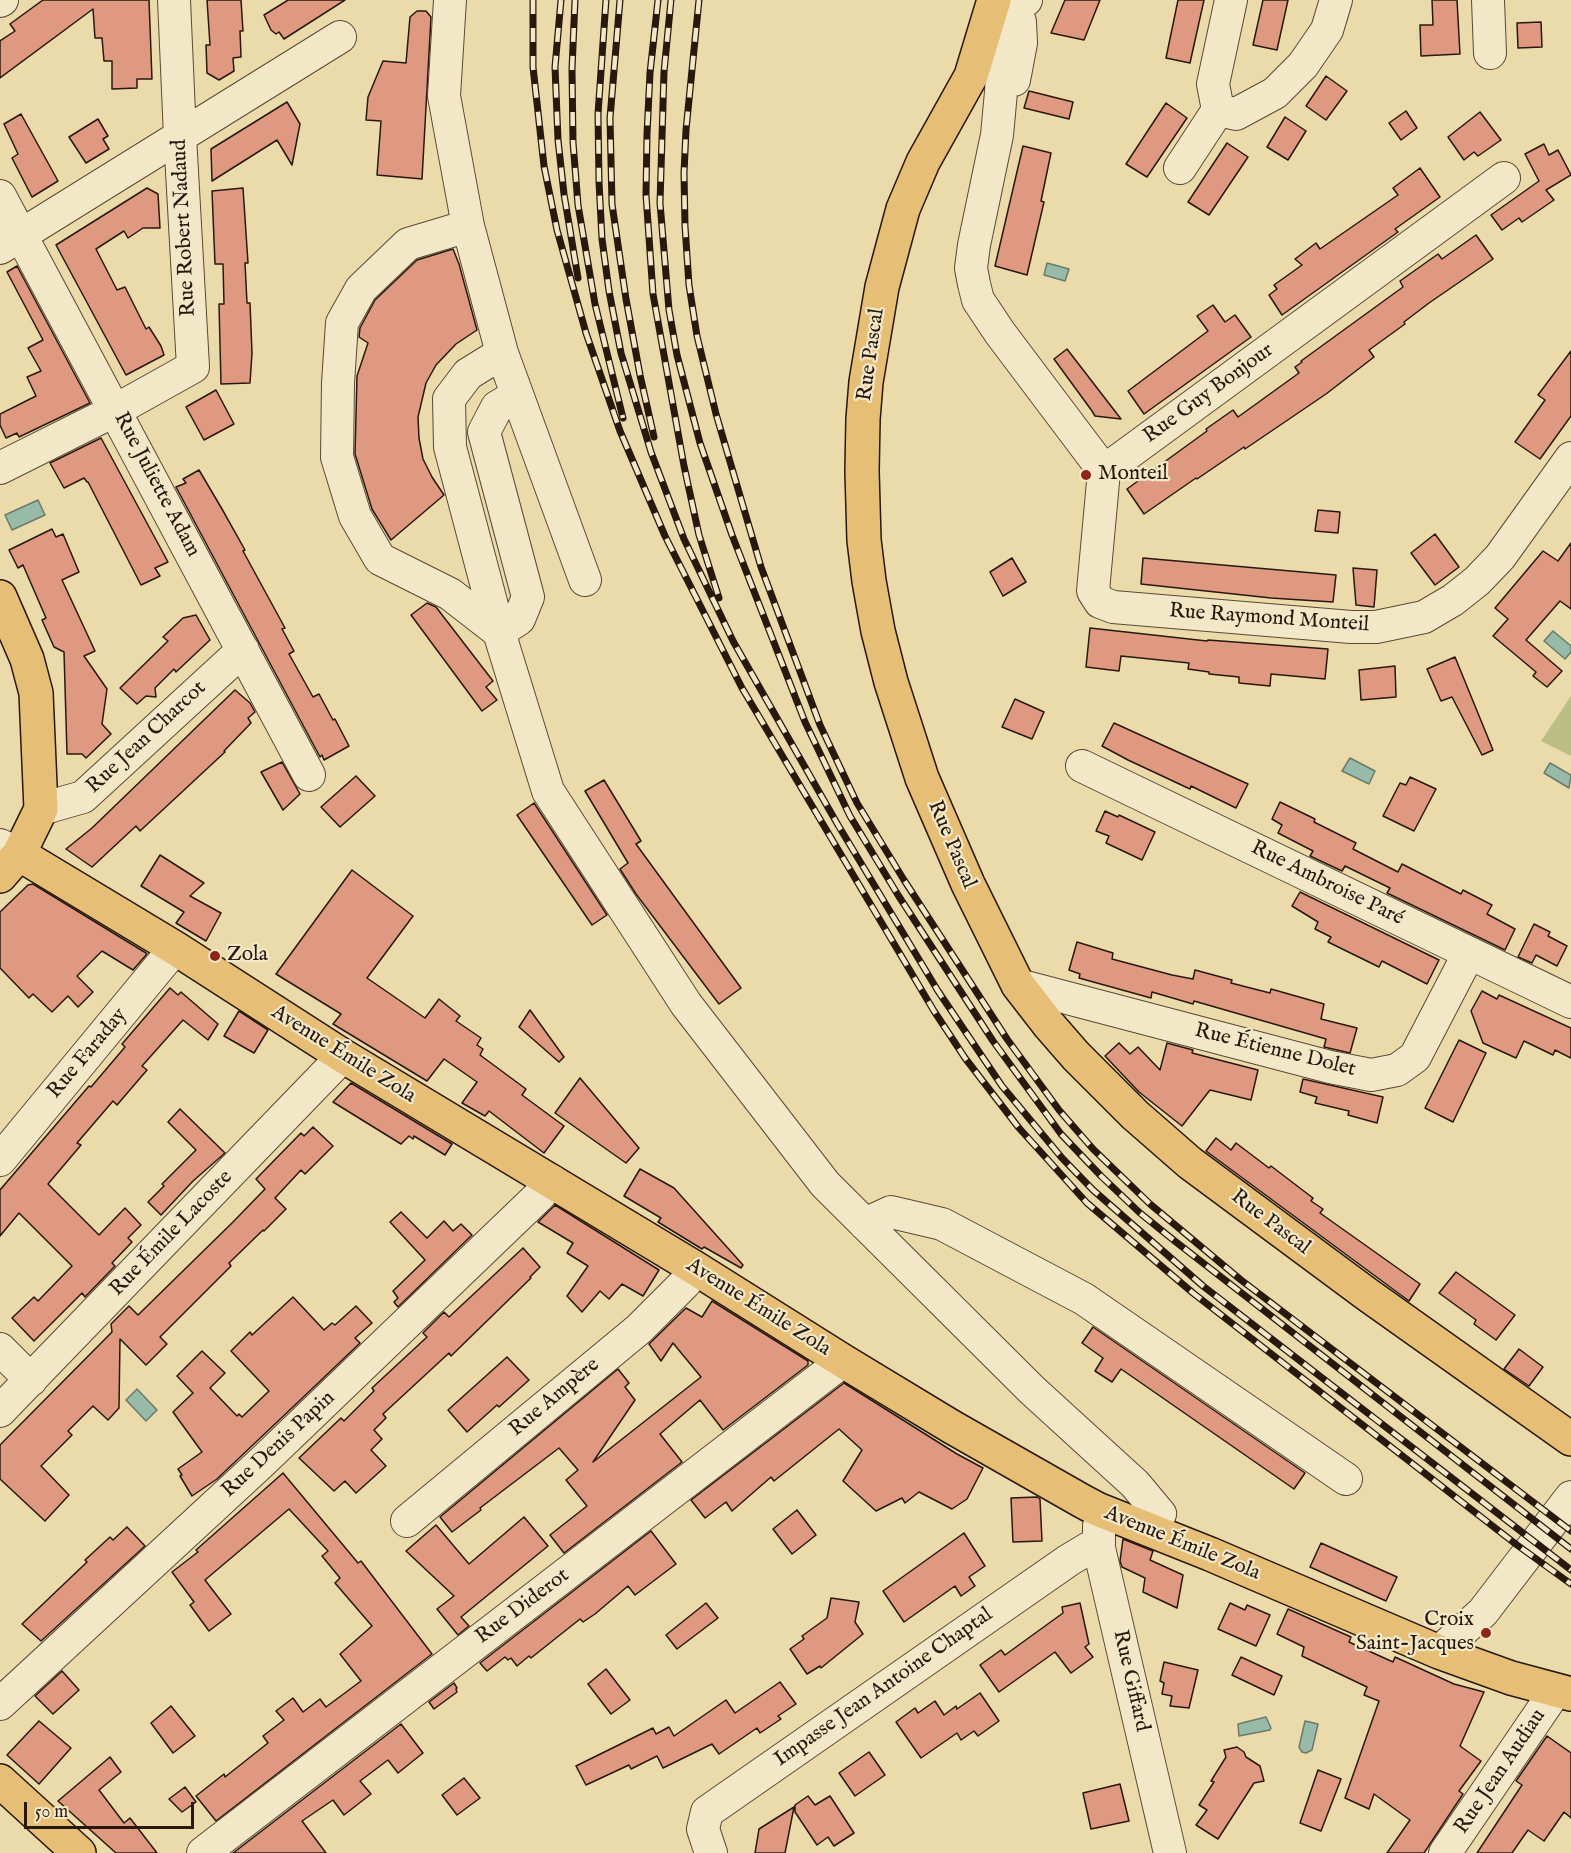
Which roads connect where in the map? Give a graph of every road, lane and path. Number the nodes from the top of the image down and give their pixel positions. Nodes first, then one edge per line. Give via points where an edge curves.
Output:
1 (174, 0) edge
2 (450, 0) edge
3 (1231, 0) edge
4 (1336, 0) edge
5 (1488, 0) edge
6 (1005, 4) edge
7 (340, 37) dead end
8 (1490, 53) dead end
9 (1218, 110) junction
10 (180, 136) junction
11 (1180, 168) dead end
12 (1504, 178) dead end
13 (0, 196) edge
14 (468, 226) junction
15 (10, 241) edge
16 (502, 353) junction
17 (517, 395) junction
18 (116, 410) junction
19 (1571, 458) edge
20 (0, 468) edge
21 (1104, 471) junction
22 (585, 580) dead end
23 (0, 597) edge
24 (499, 632) junction
25 (243, 650) junction
26 (1082, 766) dead end
27 (309, 775) dead end
28 (41, 809) junction
29 (6, 859) edge
30 (175, 948) junction
31 (1469, 953) junction
32 (1018, 985) junction
33 (1571, 1002) edge
34 (343, 1056) junction
35 (0, 1160) edge
36 (552, 1182) junction
37 (865, 1224) junction
38 (694, 1268) junction
39 (0, 1349) edge
40 (843, 1361) junction
41 (31, 1380) junction
42 (0, 1411) edge
43 (1571, 1439) edge
44 (1346, 1479) dead end
45 (1571, 1497) edge
46 (1097, 1509) junction
47 (407, 1521) dead end
48 (1153, 1531) junction
49 (1099, 1548) junction
50 (1439, 1652) junction
51 (1564, 1692) edge
52 (0, 1704) edge
53 (0, 1781) edge
54 (1161, 1848) edge
55 (79, 1853) edge
56 (203, 1853) edge
57 (711, 1853) edge
58 (1445, 1853) edge

1 - 10 street, Rue Robert Nadaud
2 - 14 street via 444,96
3 - 9 street via 1213,84
4 - 9 street via 1327,30 1303,65 1275,93 1236,114
5 - 8 street
6 - 21 street via 997,135 972,268 978,300
6 - 32 main road, Rue Pascal via 923,162 891,248 866,382 862,505 878,631 903,721 922,778 968,885
7 - 10 street
9 - 11 street
10 - 15 street
10 - 18 street, Rue Robert Nadaud via 193,367
12 - 21 street, Rue Guy Bonjour
13 - 15 street, Rue Juliette Adam
14 - 16 street
14 - 24 street via 408,244 361,289 342,323 337,457 356,516 380,559 450,594
15 - 18 street, Rue Juliette Adam
16 - 17 street
16 - 24 street via 468,374 449,399 450,447
17 - 22 street
17 - 24 street via 496,407 484,432 528,597 519,619
18 - 20 street
18 - 25 street, Rue Juliette Adam
19 - 21 street, Rue Raymond Monteil via 1500,557 1477,582 1424,617 1376,627 1113,607 1100,602 1093,591
23 - 28 main road via 27,659 36,693
24 - 37 street via 548,791 686,1004 825,1184
25 - 27 street, Rue Juliette Adam
25 - 28 street, Rue Jean Charcot via 83,797
26 - 31 street, Rue Ambroise Paré
28 - 29 main road
29 - 30 main road, Avenue Émile Zola
30 - 34 main road, Avenue Émile Zola
30 - 35 street, Rue Faraday
31 - 32 street, Rue Étienne Dolet via 1415,1058 1397,1070 1371,1075
31 - 33 street, Rue Ambroise Paré
32 - 43 main road, Rue Pascal via 1076,1056 1165,1143 1239,1201
34 - 36 main road, Avenue Émile Zola
34 - 41 street, Rue Émile Lacoste
36 - 38 main road, Avenue Émile Zola
36 - 52 street, Rue Denis Papin via 270,1454
37 - 44 street via 891,1212 942,1224 1084,1299
37 - 48 street via 1032,1390 1135,1484 1160,1514
38 - 40 main road, Avenue Émile Zola
38 - 47 street, Rue Ampère via 685,1283 639,1329
39 - 41 street
40 - 46 main road, Avenue Émile Zola
40 - 56 street, Rue Diderot
41 - 42 street, Rue Émile Lacoste
45 - 50 street via 1483,1612
46 - 48 main road, Avenue Émile Zola
46 - 49 street, Rue Giffard
48 - 50 main road, Avenue Émile Zola
49 - 54 street, Rue Giffard
49 - 57 street, Impasse Jean Antoine Chaptal via 1089,1548 1069,1560 707,1812 703,1829
50 - 51 main road, Avenue Émile Zola
51 - 58 street, Rue Jean Audiau
53 - 55 main road

